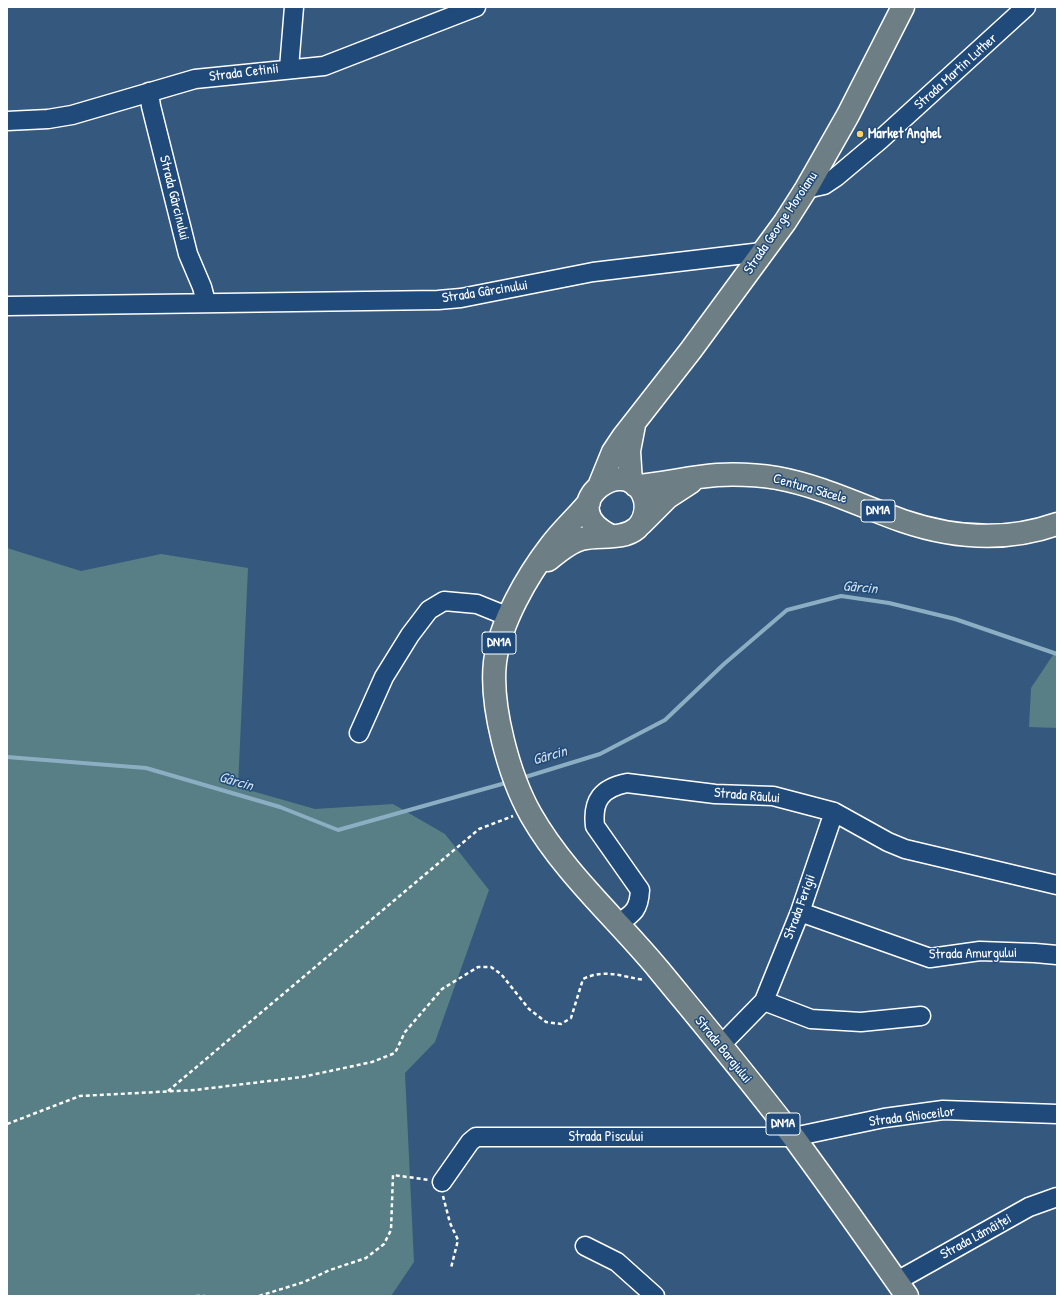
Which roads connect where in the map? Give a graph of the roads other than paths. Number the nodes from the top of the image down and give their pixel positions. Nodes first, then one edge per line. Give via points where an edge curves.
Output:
1 (294, 7) edge
2 (476, 7) edge
3 (903, 7) edge
4 (1026, 7) edge
5 (289, 68) junction
6 (150, 92) junction
7 (7, 121) edge
8 (806, 189) junction
9 (762, 252) junction
10 (206, 302) junction
11 (7, 306) edge
12 (634, 422) junction
13 (700, 477) junction
14 (600, 484) junction
15 (634, 484) junction
16 (589, 502) junction
17 (1057, 524) edge
18 (640, 525) junction
19 (611, 536) junction
20 (531, 575) junction
21 (509, 617) junction
22 (359, 733) dead end
23 (834, 812) junction
24 (1057, 885) edge
25 (800, 912) junction
26 (619, 923) junction
27 (1057, 956) edge
28 (764, 1001) junction
29 (920, 1016) dead end
30 (720, 1046) junction
31 (1057, 1114) edge
32 (793, 1137) junction
33 (442, 1182) road end
34 (1057, 1197) edge
35 (585, 1246) dead end
36 (901, 1291) edge
37 (655, 1296) edge

1 - 5 street
2 - 5 street, Strada Cetinii via 324,66
3 - 8 main road, Strada George Moroianu via 844,122
4 - 8 street, Strada Martin Luther via 836,177 824,185
5 - 6 street, Strada Cetinii via 195,79
6 - 7 street, Strada Cetinii via 72,115
6 - 10 street, Strada Gârcinului via 151,106 188,254
8 - 9 main road, Strada George Moroianu
9 - 10 street, Strada Gârcinului via 593,272 461,298
9 - 12 main road, Strada George Moroianu via 691,350
10 - 11 street, Strada Gârcinului
12 - 14 main road, Strada George Moroianu via 613,452
12 - 15 main road via 630,451
13 - 15 main road, Centura Săcele / DN1A
13 - 17 main road, Centura Săcele / DN1A via 763,476 791,481 826,491 903,521 948,533 992,536 1032,531
13 - 18 main road, Centura Săcele / DN1A via 668,497
14 - 15 main road, DN1A via 610,479 621,479
14 - 16 main road, DN1A via 592,493
15 - 18 main road via 642,492 645,505
16 - 19 main road via 589,514 593,523
16 - 20 main road, DN1A via 551,544
18 - 19 main road, DN1A via 633,532
19 - 20 main road, DN1A via 586,538 568,545
20 - 21 main road, DN1A
21 - 22 street via 477,604 444,602 428,610 384,678
21 - 26 main road, Strada Barajului / DN1A via 495,663 494,689 506,753 530,813 552,847
23 - 24 street, Strada Râului via 905,849
23 - 25 street, Strada Ferigii
23 - 26 street, Strada Râului via 773,796 715,794 640,784 617,786 601,796 596,803 594,814 595,826 640,890 639,902 634,913
25 - 27 street, Strada Amurgului via 930,958 980,951
25 - 28 street, Strada Ferigii
26 - 30 main road, Strada Barajului / DN1A
28 - 29 street via 811,1019 861,1022
28 - 30 street, Strada Ferigii
30 - 32 main road, Strada Barajului / DN1A
31 - 32 street, Strada Ghioceilor via 943,1110 884,1118
32 - 33 street, Strada Piscului via 476,1137
32 - 36 main road, Strada Barajului / DN1A
34 - 36 street, Strada Lămâiței via 1029,1207
35 - 37 street via 617,1262

